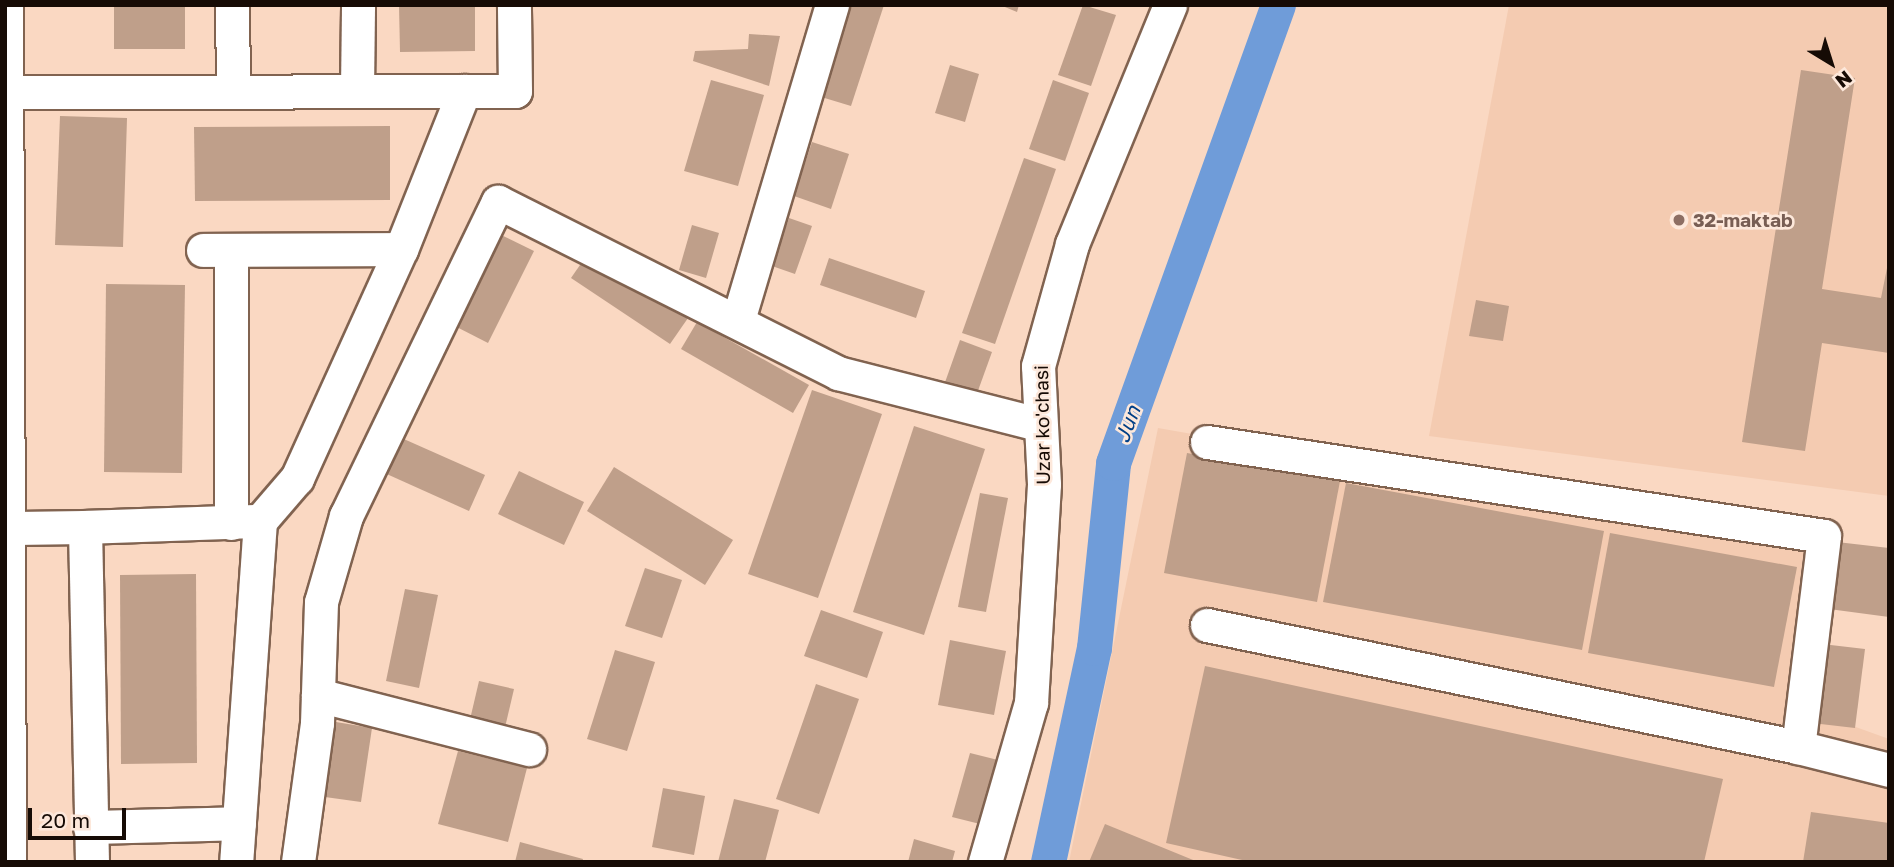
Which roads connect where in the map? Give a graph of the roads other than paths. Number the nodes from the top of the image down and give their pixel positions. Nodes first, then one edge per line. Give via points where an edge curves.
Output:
1 (6, 5) edge
2 (232, 5) edge
3 (358, 5) edge
4 (514, 5) edge
5 (832, 5) edge
6 (1170, 5) edge
7 (356, 90) junction
8 (233, 91) junction
9 (464, 91) junction
10 (7, 92) junction
11 (401, 249) junction
12 (738, 320) junction
13 (8, 395) edge
14 (1038, 424) junction
15 (1208, 442) dead end
16 (246, 522) junction
17 (85, 527) junction
18 (10, 528) junction
19 (1208, 625) dead end
20 (318, 695) junction
21 (1798, 747) junction
22 (529, 750) dead end
23 (1889, 770) edge
24 (239, 823) junction
25 (90, 827) junction
26 (9, 862) edge
27 (92, 862) edge
28 (236, 862) edge
29 (298, 862) edge
30 (985, 862) edge

1 - 10 street
2 - 8 street
3 - 7 street
4 - 9 street via 515,91
5 - 12 street
6 - 14 street, Uzar ko'chasi via 1072,244 1038,366
7 - 8 street
7 - 9 street
8 - 10 street
9 - 11 street
10 - 13 street
11 - 16 street via 298,478
11 - 16 street via 217,250
12 - 14 street via 838,373
12 - 20 street via 498,202 346,516 321,602
13 - 18 street
14 - 30 street, Uzar ko'chasi via 1044,484 1031,703
15 - 21 street via 1824,536
16 - 17 street
16 - 24 street
17 - 18 street
17 - 25 street
18 - 26 street
19 - 21 street
20 - 22 street
20 - 29 street
21 - 23 street
24 - 25 street
24 - 28 street
25 - 27 street

